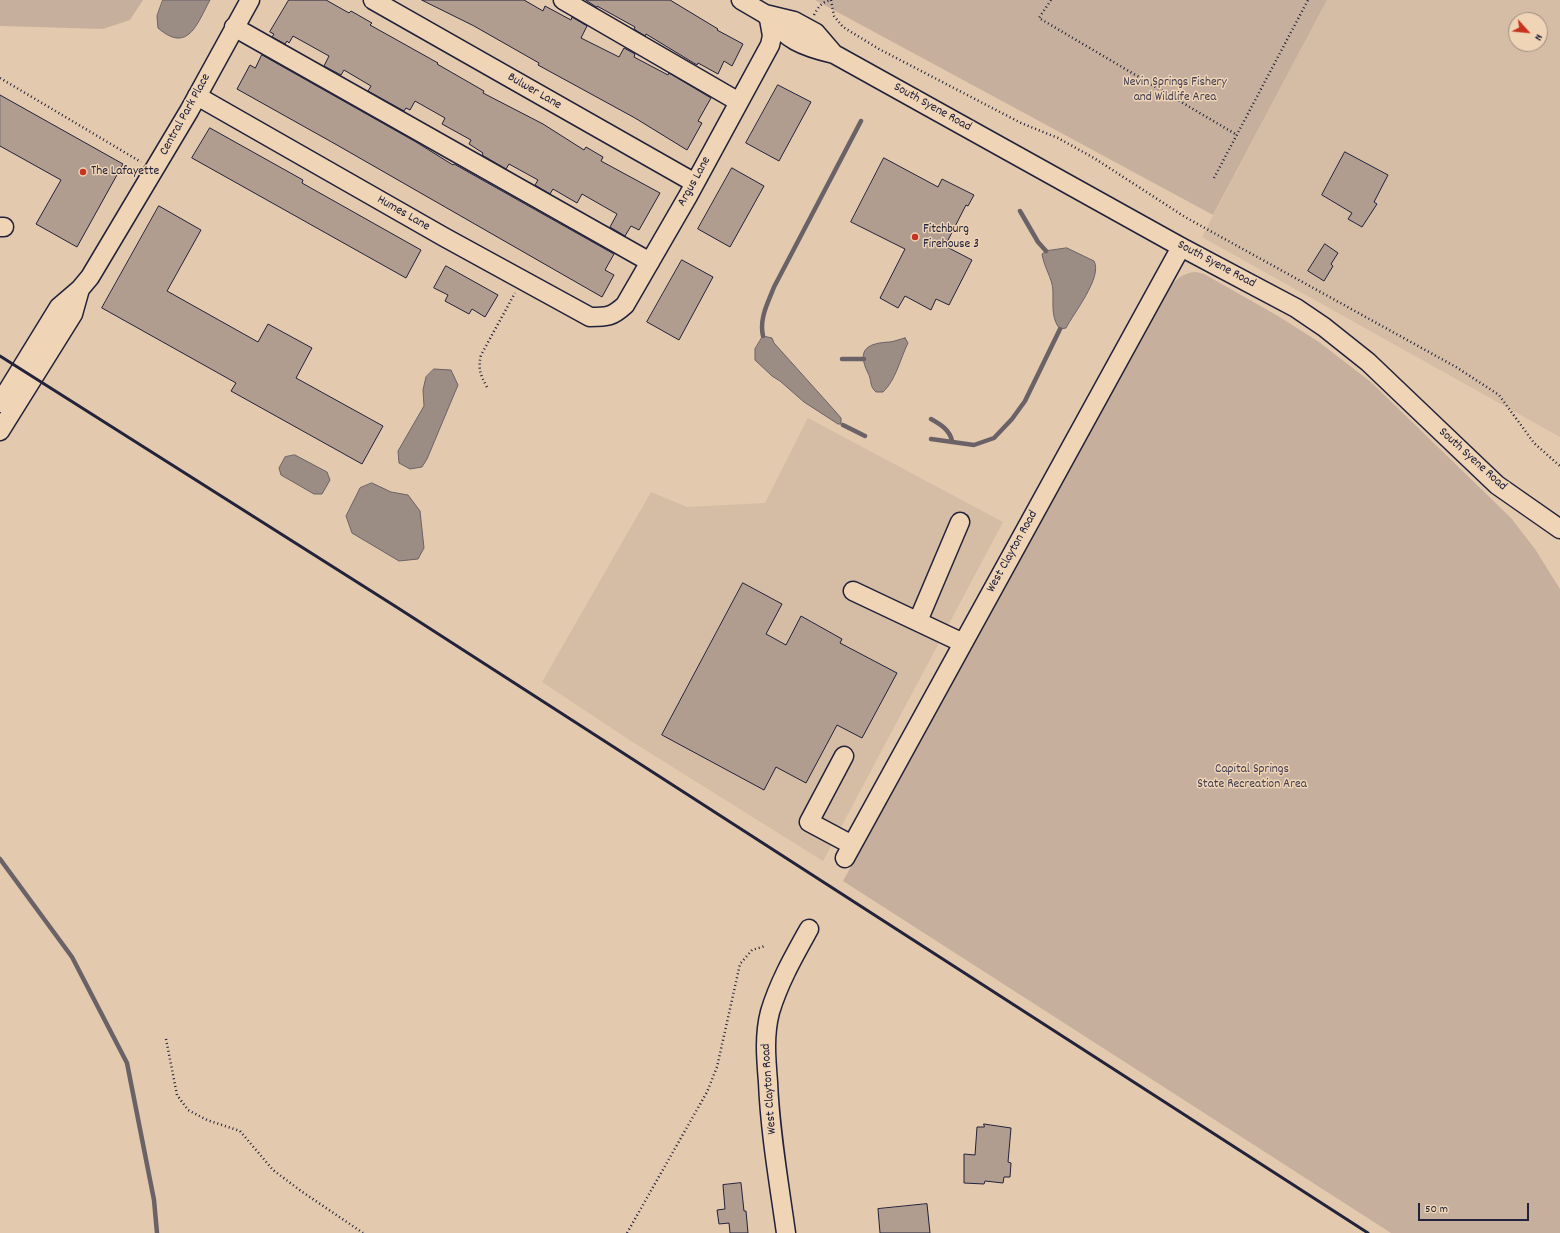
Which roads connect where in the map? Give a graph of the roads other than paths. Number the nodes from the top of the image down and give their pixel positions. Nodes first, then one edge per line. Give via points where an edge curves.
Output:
1 (250, 0) edge
2 (373, 0) edge
3 (563, 0) edge
4 (741, 0) edge
5 (767, 17) junction
6 (234, 27) junction
7 (786, 36) junction
8 (770, 45) junction
9 (834, 54) junction
10 (197, 96) junction
11 (739, 102) junction
12 (694, 183) junction
13 (1181, 246) junction
14 (650, 262) junction
15 (80, 289) junction
16 (614, 315) joint
17 (0, 403) edge
18 (0, 431) edge
19 (960, 522) dead end
20 (1560, 529) edge
21 (854, 591) dead end
22 (918, 621) junction
23 (963, 643) junction
24 (844, 756) dead end
25 (809, 929) dead end
26 (786, 1233) edge

1 - 6 street, Central Park Place
2 - 12 street, Bulwer Lane
3 - 11 street
4 - 5 street, South Syene Road
5 - 7 street, South Syene Road
5 - 8 street, Argus Lane via 772,36
5 - 9 street, South Syene Road via 794,21 816,33
6 - 10 street, Central Park Place
6 - 14 street
7 - 8 street
7 - 9 street, South Syene Road via 808,48
8 - 11 street, Argus Lane
9 - 13 street, South Syene Road
10 - 15 street, Central Park Place via 90,277
10 - 16 street, Humes Lane via 590,317
11 - 12 street, Argus Lane
12 - 14 street, Argus Lane
13 - 20 street, South Syene Road via 1285,302 1324,327 1368,362 1497,485
13 - 23 street, West Clayton Road
14 - 16 street, Argus Lane via 625,305
15 - 17 street, Central Park Place via 59,307
15 - 18 street, Central Park Place via 73,314
19 - 22 street
21 - 22 street
22 - 23 street
23 - 24 street, West Clayton Road via 849,852 809,822
25 - 26 street, West Clayton Road via 778,990 770,1013 766,1039 769,1113

